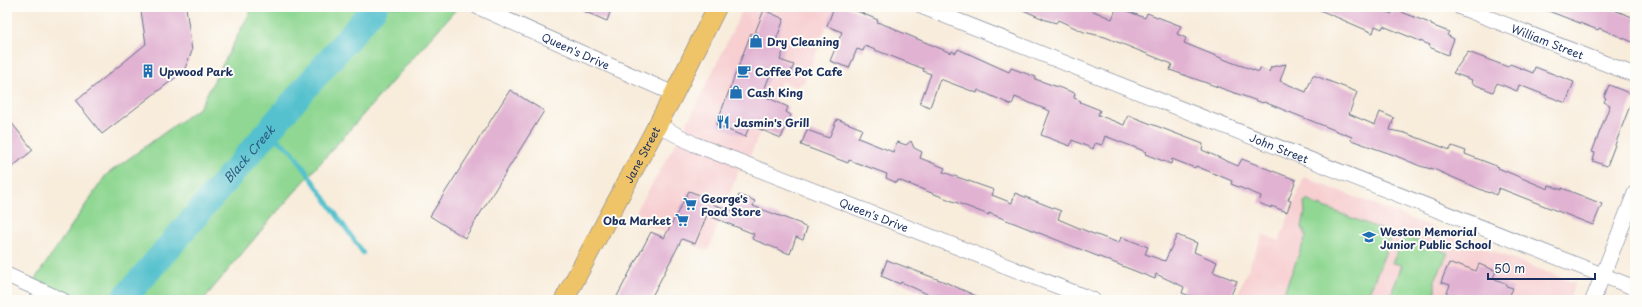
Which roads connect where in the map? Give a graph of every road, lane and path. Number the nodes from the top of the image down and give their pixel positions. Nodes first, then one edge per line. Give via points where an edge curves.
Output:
1 (478, 7) edge
2 (717, 7) edge
3 (924, 7) edge
4 (1460, 7) edge
5 (1635, 75) edge
6 (674, 94) junction
7 (658, 125) junction
8 (1635, 193) edge
9 (7, 275) edge
10 (1602, 275) junction
11 (1635, 288) edge
12 (62, 300) edge
13 (564, 300) edge
14 (1093, 300) edge
15 (1593, 300) edge

1 - 6 street, Queen's Drive
2 - 6 main road, Jane Street
3 - 10 street, John Street
4 - 5 street, William Street
6 - 7 main road, Jane Street
7 - 13 main road, Jane Street
7 - 14 street, Queen's Drive via 694,144
8 - 10 street
9 - 12 street
10 - 11 street, John Street
10 - 15 street

